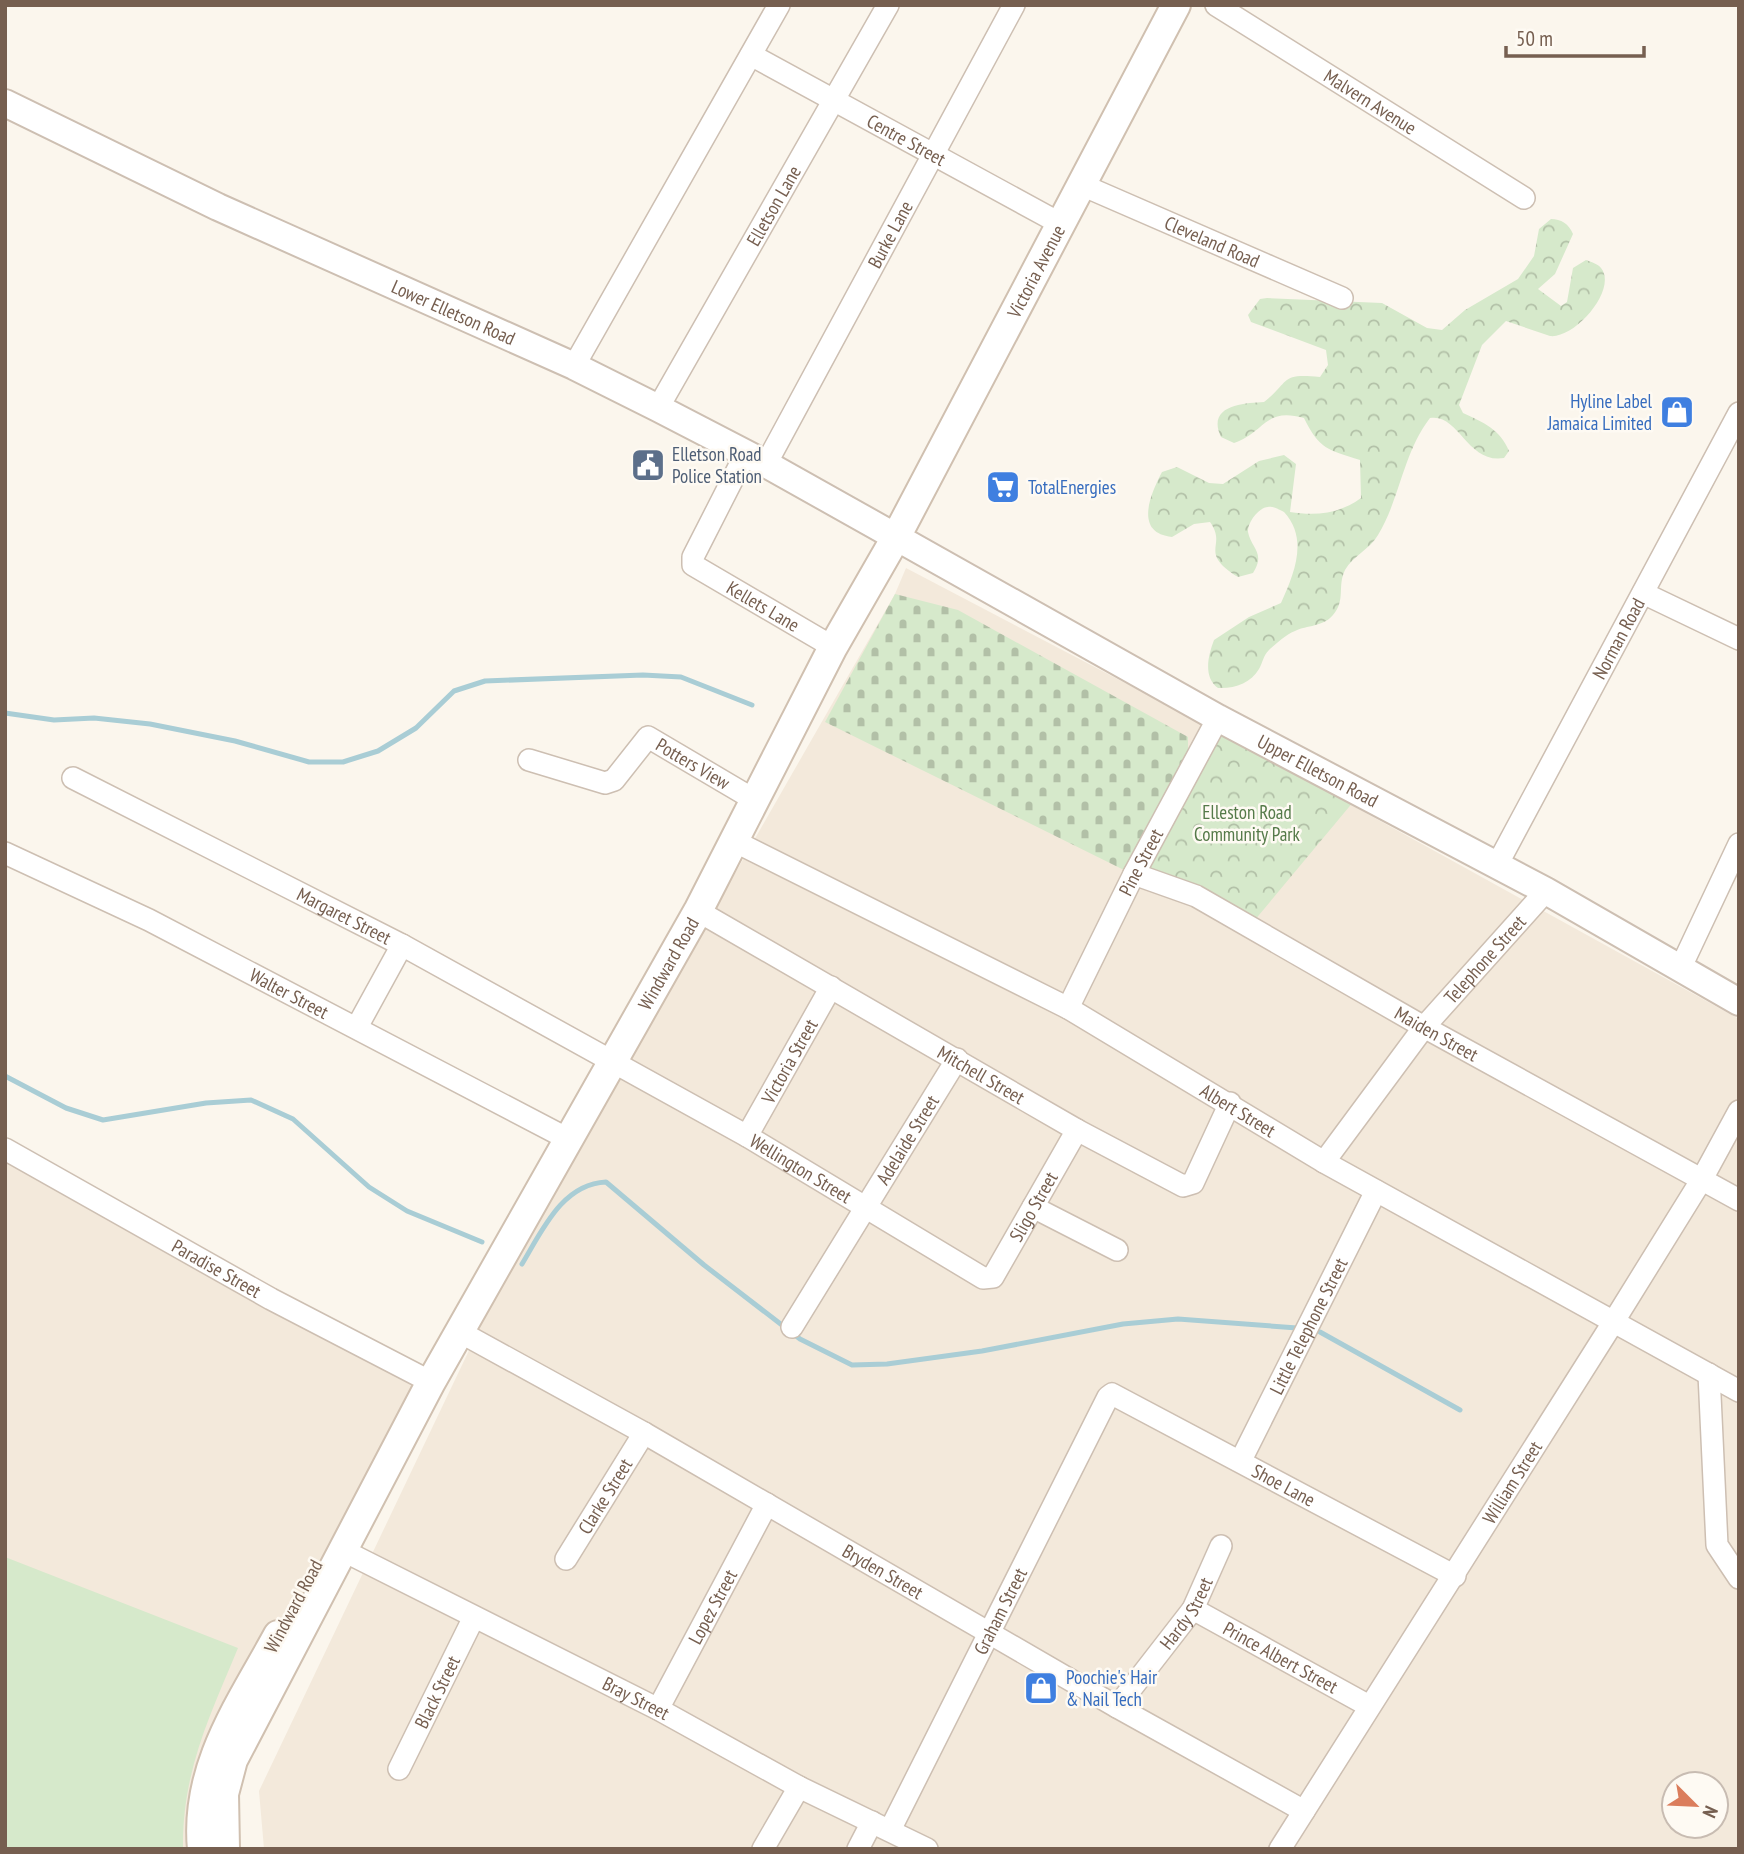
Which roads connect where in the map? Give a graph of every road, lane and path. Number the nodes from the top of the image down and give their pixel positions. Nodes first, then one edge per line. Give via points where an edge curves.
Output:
1 (779, 5) edge
2 (888, 5) edge
3 (1014, 5) edge
4 (1176, 5) edge
5 (1216, 5) edge
6 (751, 55) junction
7 (834, 99) junction
8 (5, 103) edge
9 (934, 154) junction
10 (1082, 185) junction
11 (1524, 198) dead end
12 (1061, 224) junction
13 (1342, 298) dead end
14 (574, 366) junction
15 (658, 408) junction
16 (1739, 412) edge
17 (756, 458) junction
18 (895, 539) junction
19 (693, 565) joint
20 (1643, 593) junction
21 (1739, 639) edge
22 (833, 647) junction
23 (1218, 718) junction
24 (529, 760) dead end
25 (73, 778) dead end
26 (753, 799) junction
27 (732, 840) junction
28 (1739, 844) edge
29 (5, 853) edge
30 (1497, 865) junction
31 (1134, 873) junction
32 (1546, 891) junction
33 (698, 911) junction
34 (402, 945) junction
35 (1679, 969) junction
36 (831, 987) junction
37 (1739, 1002) edge
38 (1069, 1008) junction
39 (357, 1027) junction
40 (1424, 1027) junction
41 (957, 1059) junction
42 (611, 1061) junction
43 (1230, 1103) junction
44 (1739, 1111) edge
45 (1077, 1130) junction
46 (747, 1136) junction
47 (568, 1139) junction
48 (5, 1149) edge
49 (1324, 1162) junction
50 (1702, 1179) junction
51 (1376, 1191) junction
52 (1739, 1200) edge
53 (1033, 1208) junction
54 (866, 1210) junction
55 (1117, 1250) dead end
56 (988, 1280) joint
57 (1614, 1321) junction
58 (792, 1327) dead end
59 (460, 1332) junction
60 (1709, 1374) junction
61 (431, 1382) junction
62 (1739, 1391) edge
63 (1112, 1394) joint
64 (644, 1433) junction
65 (1241, 1460) junction
66 (767, 1504) junction
67 (1221, 1546) dead end
68 (344, 1552) junction
69 (566, 1559) dead end
70 (1455, 1576) junction
71 (1739, 1578) edge
72 (1193, 1609) junction
73 (474, 1616) junction
74 (989, 1632) junction
75 (1369, 1706) junction
76 (1117, 1707) junction
77 (658, 1709) junction
78 (398, 1769) dead end
79 (799, 1787) junction
80 (1304, 1811) junction
81 (881, 1826) junction
82 (202, 1849) edge
83 (225, 1849) edge
84 (763, 1849) edge
85 (858, 1849) edge
86 (927, 1849) edge
87 (1280, 1849) edge

1 - 6 street
2 - 7 street, Elletson Lane
3 - 9 street, Burke Lane
4 - 10 main road, Victoria Avenue
5 - 11 street, Malvern Avenue
6 - 7 street, Centre Street
6 - 14 street
7 - 9 street, Centre Street
7 - 15 street, Elletson Lane
8 - 14 street, Lower Elletson Road via 218,207
9 - 12 street, Centre Street
9 - 17 street, Burke Lane
10 - 12 main road, Victoria Avenue
10 - 13 street, Cleveland Road
12 - 18 main road, Victoria Avenue
14 - 15 street, Lower Elletson Road
15 - 17 street, Lower Elletson Road
16 - 20 street, Norman Road
17 - 18 street, Lower Elletson Road
17 - 19 street, Burke Lane via 693,557
18 - 22 main road, Windward Road
18 - 23 street, Upper Elletson Road
19 - 22 street, Kellets Lane
20 - 21 street
20 - 30 street, Norman Road
22 - 26 main road, Windward Road
23 - 30 street, Upper Elletson Road
23 - 31 street, Pine Street
24 - 26 street, Potters View via 605,783 614,780 648,737
25 - 34 street, Margaret Street
26 - 27 main road, Windward Road
27 - 33 main road, Windward Road
27 - 38 street, Albert Street
28 - 35 street
29 - 39 street, Walter Street via 149,920
30 - 32 street, Upper Elletson Road
31 - 38 street, Pine Street
31 - 40 street, Maiden Street via 1196,896
32 - 35 street, Upper Elletson Road
32 - 40 street, Telephone Street
33 - 36 street, Mitchell Street
33 - 42 main road, Windward Road
34 - 39 street
34 - 42 street, Margaret Street
35 - 37 street, Upper Elletson Road
36 - 41 street, Mitchell Street
36 - 46 street, Victoria Street
38 - 43 street, Albert Street
39 - 47 street, Walter Street
40 - 49 street, Telephone Street
40 - 50 street, Maiden Street
41 - 45 street, Mitchell Street
41 - 54 street, Adelaide Street
42 - 46 street, Wellington Street
42 - 47 main road, Windward Road
43 - 45 street, Mitchell Street via 1188,1186
43 - 49 street, Albert Street
44 - 50 street, William Street
45 - 53 street, Sligo Street
46 - 54 street, Wellington Street
47 - 59 main road, Windward Road
48 - 61 street, Paradise Street
49 - 51 street, Albert Street
50 - 52 street, Maiden Street
50 - 57 street, William Street
51 - 57 street, Albert Street
51 - 65 street, Little Telephone Street
53 - 55 street
53 - 56 street, Sligo Street
54 - 56 street, Wellington Street
54 - 58 street, Adelaide Street
57 - 60 street, Albert Street
57 - 70 street, William Street
59 - 61 main road, Windward Road
59 - 64 street, Bryden Street
60 - 62 street, Albert Street
60 - 71 street via 1717,1545
61 - 68 main road, Windward Road
61 - 82 main road, Windward Road via 390,1429 213,1754 204,1796
63 - 65 street, Shoe Lane
63 - 74 street, Graham Street
64 - 66 street, Bryden Street
64 - 69 street, Clarke Street
65 - 70 street, Shoe Lane
66 - 74 street, Bryden Street
66 - 77 street, Lopez Street
67 - 72 street, Hardy Street
68 - 73 street, Bray Street
68 - 83 main road, Windward Road via 233,1760 224,1794
70 - 75 street, William Street
72 - 75 street, Prince Albert Street
72 - 76 street, Hardy Street
73 - 77 street, Bray Street
73 - 78 street, Black Street
74 - 76 street, Bryden Street
74 - 81 street, Graham Street
75 - 80 street, William Street
76 - 80 street, Bryden Street
77 - 79 street, Bray Street
79 - 81 street, Bray Street
79 - 84 street
80 - 87 street, William Street
81 - 85 street, Graham Street
81 - 86 street, Bray Street

